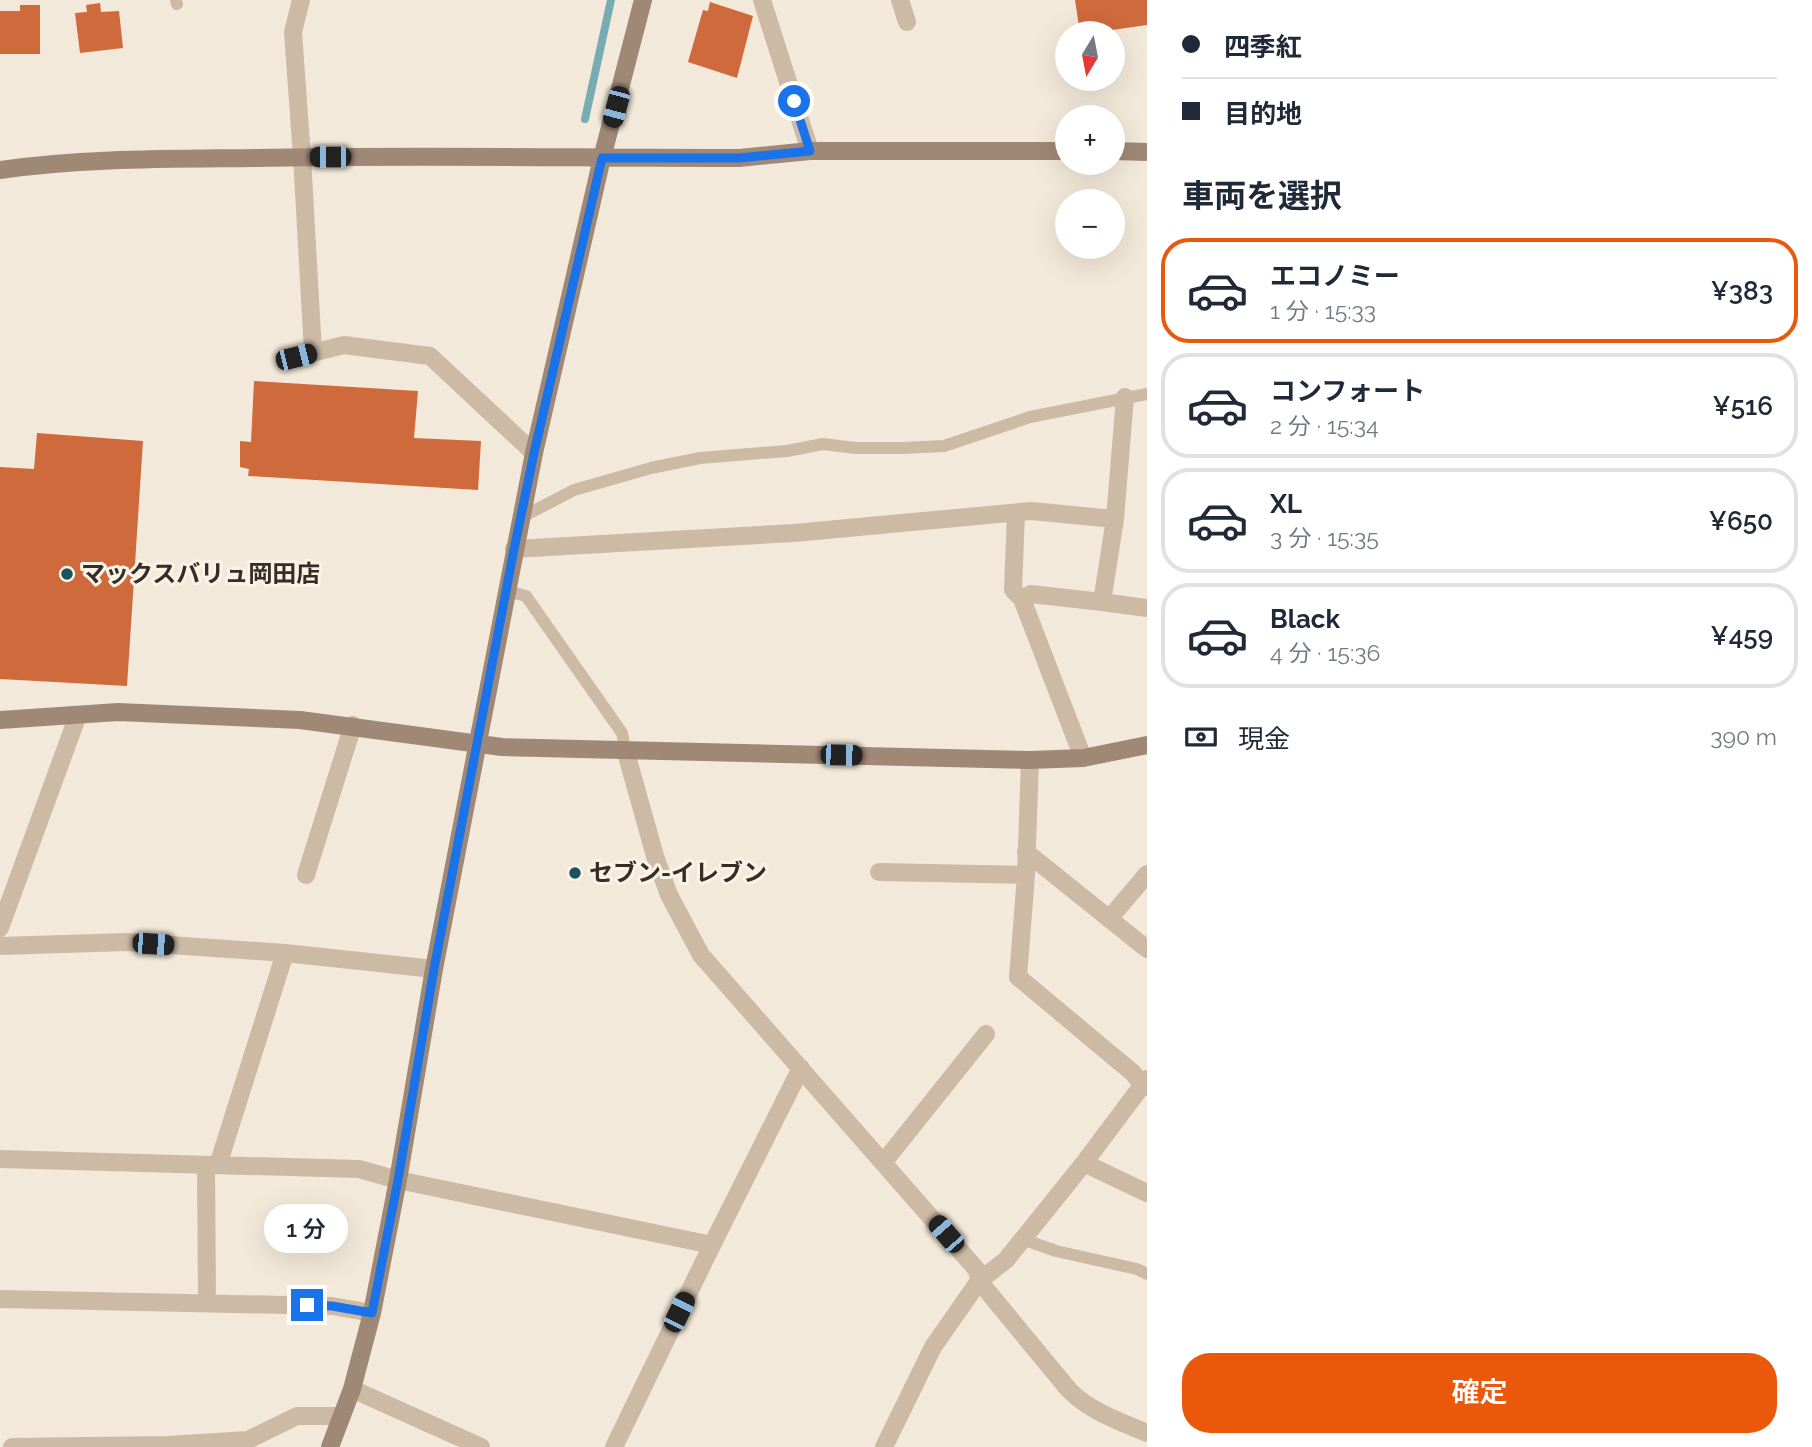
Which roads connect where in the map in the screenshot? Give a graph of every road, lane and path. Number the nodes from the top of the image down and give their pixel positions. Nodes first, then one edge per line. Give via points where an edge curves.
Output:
1 (301, 0) edge
2 (643, 0) edge
3 (762, 0) edge
4 (900, 0) edge
5 (907, 22) dead end
6 (810, 151) junction
7 (1055, 151) edge
8 (1125, 151) edge
9 (1147, 152) edge
10 (302, 157) junction
11 (602, 158) junction
12 (0, 170) edge
13 (1147, 394) edge
14 (1125, 397) junction
15 (534, 453) junction
16 (1016, 513) junction
17 (522, 517) junction
18 (1115, 519) junction
19 (514, 549) junction
20 (507, 591) junction
21 (1022, 599) junction
22 (1102, 602) junction
23 (1147, 608) edge
24 (78, 715) junction
25 (0, 720) edge
26 (353, 725) junction
27 (478, 743) junction
28 (1147, 745) edge
29 (625, 749) junction
30 (1083, 758) junction
31 (1030, 760) junction
32 (1026, 852) junction
33 (878, 872) dead end
34 (1147, 874) edge
35 (306, 875) dead end
36 (1026, 875) junction
37 (1109, 919) junction
38 (0, 928) edge
39 (0, 946) edge
40 (1147, 949) edge
41 (285, 953) junction
42 (434, 969) junction
43 (986, 1034) dead end
44 (801, 1068) junction
45 (1146, 1084) edge
46 (0, 1159) edge
47 (883, 1163) junction
48 (1084, 1163) junction
49 (212, 1165) junction
50 (398, 1180) junction
51 (1147, 1193) edge
52 (1023, 1239) junction
53 (712, 1245) junction
54 (1147, 1274) edge
55 (979, 1280) junction
56 (0, 1299) edge
57 (207, 1302) junction
58 (372, 1313) junction
59 (352, 1389) junction
60 (342, 1416) junction
61 (1147, 1433) edge
62 (12, 1447) edge
63 (64, 1447) edge
64 (330, 1447) edge
65 (481, 1447) edge
66 (614, 1447) edge
67 (884, 1447) edge

1 - 10 street via 293,32
2 - 11 street
3 - 6 street
4 - 5 street
6 - 7 street
6 - 11 street via 739,158
8 - 9 street
10 - 11 street
10 - 12 street via 128,160
10 - 15 street via 305,355 344,345 430,356
11 - 15 street
13 - 14 lane
14 - 17 lane via 1030,417 944,446 823,444 700,458 575,490
14 - 18 street
15 - 17 street
16 - 18 street
16 - 19 street via 794,533
16 - 21 street via 1013,590
17 - 19 street
18 - 22 street
19 - 20 street
20 - 27 street
20 - 29 lane via 526,596 622,733
21 - 22 street via 1031,594
21 - 30 street
22 - 23 street
24 - 25 street
24 - 26 street via 132,713
24 - 38 street
26 - 27 street
26 - 35 street
27 - 29 street
27 - 42 street
28 - 30 street
29 - 31 street
29 - 44 street via 669,895 701,955
30 - 31 street
31 - 32 street
32 - 36 street
32 - 37 street
33 - 36 street
34 - 37 street
36 - 45 street via 1018,977
37 - 40 street
39 - 41 street via 127,942
41 - 42 street
41 - 49 street
42 - 50 street
43 - 47 street
44 - 47 street
44 - 53 street
45 - 48 street
46 - 49 street
47 - 55 street via 976,1270
48 - 51 street
48 - 52 street
49 - 50 street via 359,1169
49 - 57 street
50 - 53 street
50 - 58 street
52 - 54 lane
52 - 55 street via 1006,1260
53 - 66 street
55 - 61 street via 1081,1402
55 - 67 street via 933,1347
56 - 57 street
57 - 58 street via 332,1306
58 - 59 street
59 - 60 street
59 - 65 street
60 - 63 street via 297,1416 248,1440
60 - 64 street
62 - 63 street

